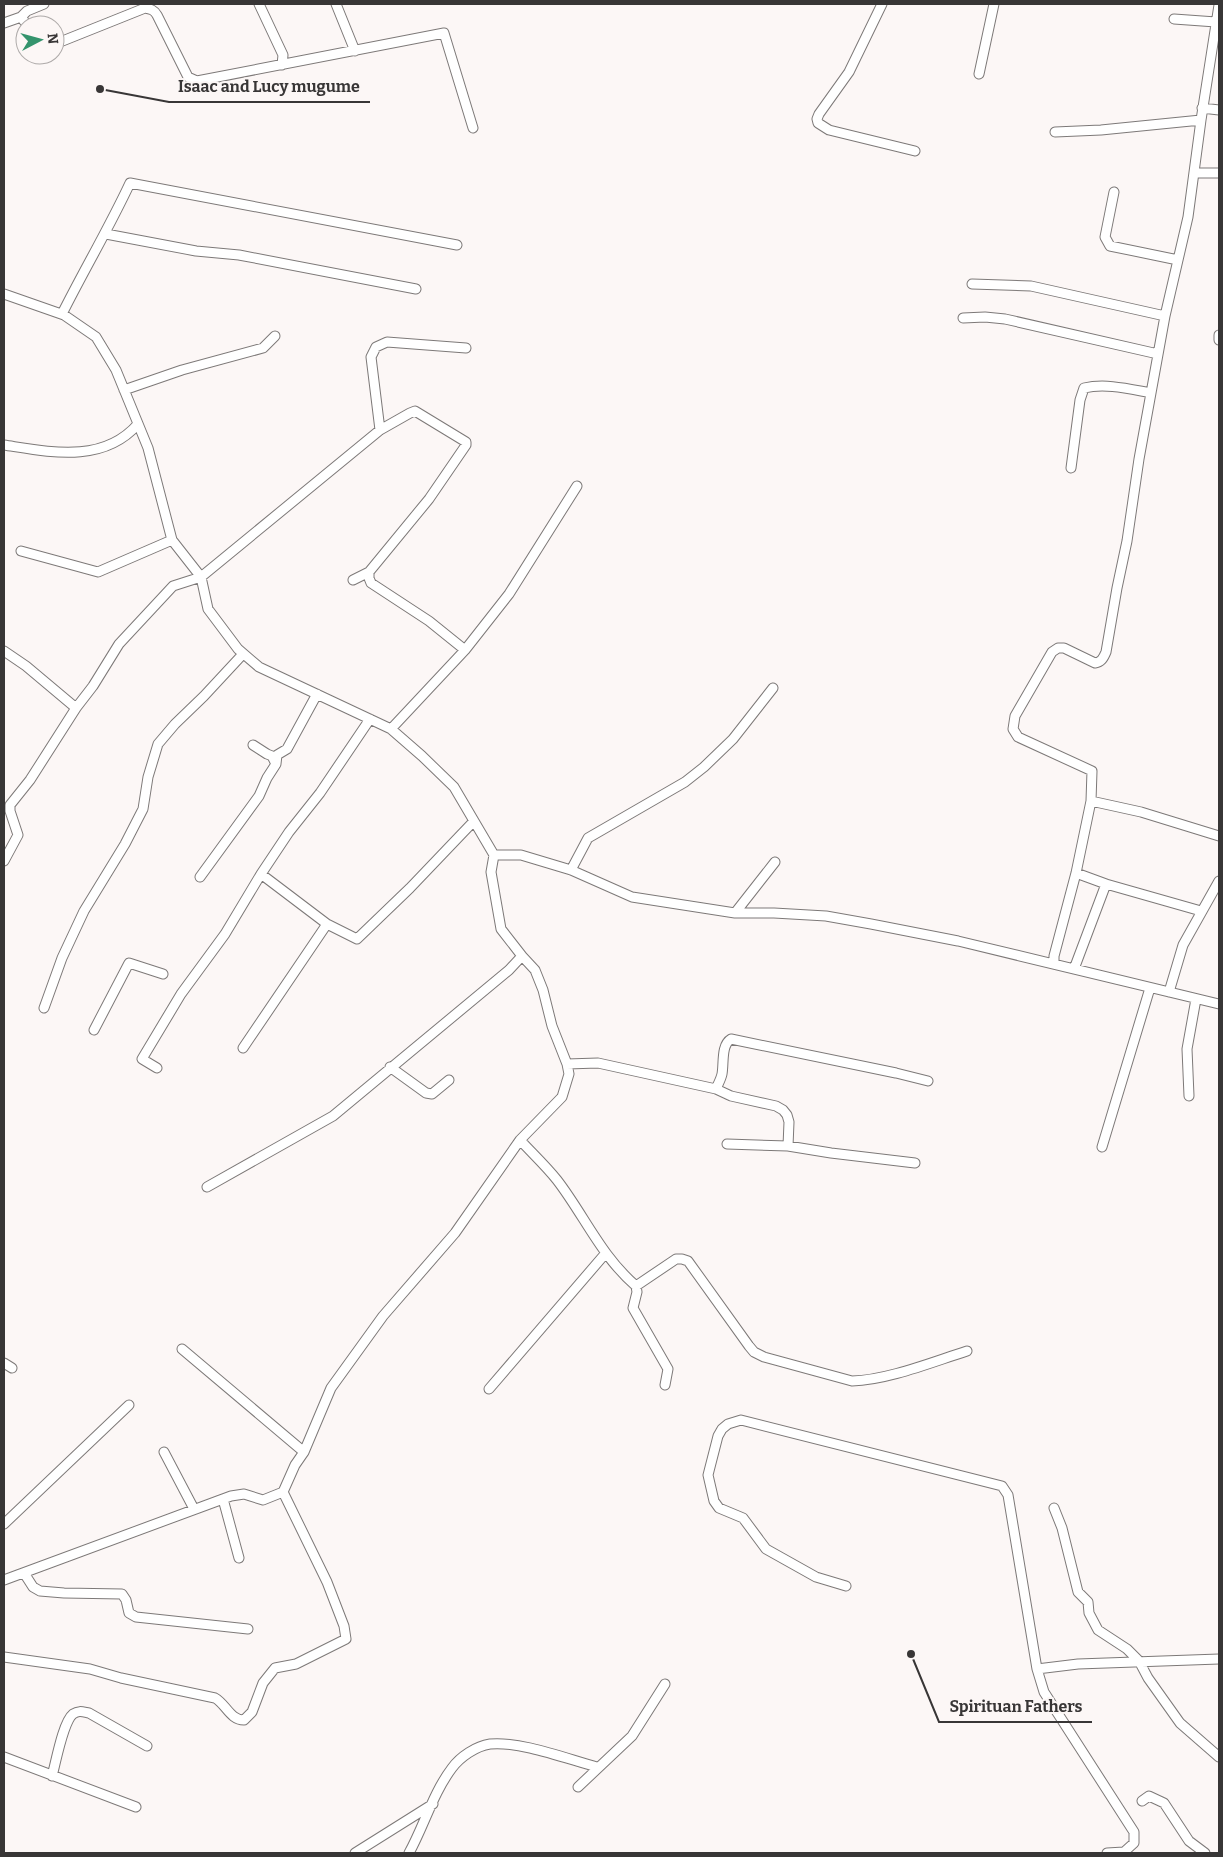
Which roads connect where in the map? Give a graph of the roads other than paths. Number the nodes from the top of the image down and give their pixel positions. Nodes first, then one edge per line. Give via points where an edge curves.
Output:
1 (44, 4) edge
2 (259, 4) edge
3 (336, 4) edge
4 (882, 4) edge
5 (994, 4) edge
6 (1219, 4) edge
7 (23, 15) edge
8 (1174, 19) dead end
9 (1216, 22) junction
10 (65, 40) edge
11 (1216, 41) edge
12 (355, 51) junction
13 (282, 65) junction
14 (979, 74) dead end
15 (1202, 108) junction
16 (1219, 110) edge
17 (1200, 120) junction
18 (473, 128) dead end
19 (1055, 132) dead end
20 (915, 151) dead end
21 (1194, 173) junction
22 (1219, 173) edge
23 (1114, 192) dead end
24 (106, 234) junction
25 (457, 245) dead end
26 (1178, 260) junction
27 (972, 284) dead end
28 (416, 289) dead end
29 (4, 294) edge
30 (62, 314) junction
31 (1165, 316) junction
32 (963, 318) dead end
33 (1219, 335) edge
34 (275, 336) dead end
35 (1219, 340) edge
36 (466, 348) dead end
37 (1158, 354) junction
38 (124, 390) junction
39 (1151, 393) junction
40 (138, 424) junction
41 (380, 430) junction
42 (4, 445) edge
43 (1071, 468) dead end
44 (577, 486) dead end
45 (172, 540) junction
46 (21, 551) dead end
47 (369, 572) junction
48 (202, 577) junction
49 (353, 580) dead end
50 (465, 650) junction
51 (4, 651) edge
52 (244, 654) junction
53 (773, 688) dead end
54 (317, 694) junction
55 (76, 708) junction
56 (370, 719) junction
57 (391, 729) junction
58 (253, 745) dead end
59 (276, 764) junction
60 (1091, 801) junction
61 (7, 804) edge
62 (474, 821) junction
63 (1219, 836) edge
64 (494, 855) junction
65 (4, 861) edge
66 (775, 862) dead end
67 (571, 870) junction
68 (261, 874) junction
69 (1076, 874) junction
70 (200, 877) dead end
71 (1219, 881) edge
72 (1106, 884) junction
73 (1201, 911) junction
74 (735, 913) junction
75 (327, 924) junction
76 (522, 956) junction
77 (1054, 964) junction
78 (1074, 969) junction
79 (163, 974) dead end
80 (1150, 988) junction
81 (1169, 992) junction
82 (1196, 999) junction
83 (1219, 1004) edge
84 (44, 1008) dead end
85 (94, 1030) dead end
86 (244, 1048) dead end
87 (567, 1064) junction
88 (390, 1067) junction
89 (157, 1068) dead end
90 (449, 1080) dead end
91 (928, 1081) dead end
92 (716, 1089) junction
93 (1189, 1096) dead end
94 (520, 1140) junction
95 (727, 1144) dead end
96 (788, 1146) junction
97 (1102, 1146) dead end
98 (915, 1163) dead end
99 (207, 1187) dead end
100 (605, 1254) junction
101 (636, 1286) junction
102 (182, 1348) dead end
103 (967, 1351) dead end
104 (665, 1385) dead end
105 (489, 1389) dead end
106 (129, 1405) dead end
107 (164, 1452) dead end
108 (304, 1452) junction
109 (282, 1492) junction
110 (223, 1499) junction
111 (1054, 1508) dead end
112 (194, 1509) junction
113 (4, 1524) edge
114 (239, 1558) dead end
115 (24, 1573) junction
116 (4, 1580) edge
117 (846, 1586) dead end
118 (248, 1629) dead end
119 (4, 1657) edge
120 (1219, 1659) edge
121 (1139, 1661) junction
122 (1037, 1669) junction
123 (665, 1684) dead end
124 (147, 1746) dead end
125 (4, 1757) edge
126 (1219, 1757) edge
127 (598, 1767) junction
128 (52, 1776) junction
129 (578, 1787) dead end
130 (1142, 1801) dead end
131 (433, 1804) junction
132 (136, 1807) dead end
133 (356, 1853) edge
134 (409, 1853) edge
135 (1108, 1853) edge
136 (1205, 1853) edge

1 - 7 street
2 - 13 street via 283,55
3 - 12 street
4 - 20 street via 849,72 817,119 829,130
5 - 14 street
6 - 9 street
8 - 9 street
9 - 11 street
10 - 13 street via 145,8 154,10 158,15 192,79 204,80
11 - 15 street
12 - 13 street
12 - 18 street via 444,33
15 - 16 street
15 - 17 street
17 - 19 street
17 - 21 street
21 - 22 street
21 - 26 street
23 - 26 street via 1105,237 1110,246
24 - 25 street via 130,183
24 - 28 street via 196,251 239,255
24 - 30 street
26 - 31 street
27 - 31 street via 1031,286
29 - 30 street
30 - 38 street via 96,337
31 - 37 street
32 - 37 street via 1005,319
33 - 35 street
34 - 38 street via 263,348
36 - 41 street via 387,342 376,347 371,357
37 - 39 street
38 - 40 street
39 - 43 street via 1108,386 1084,388
39 - 60 street via 1104,658 1094,663 1064,648 1052,652 1013,722 1018,737 1092,771
40 - 42 street via 116,443 82,452 65,453
40 - 45 street via 148,448
41 - 47 street via 415,411 466,445 429,499
41 - 48 street
44 - 50 street via 509,594
45 - 46 street via 98,572
45 - 48 street
47 - 49 street
47 - 50 street via 371,583 429,621
48 - 52 street via 208,609
48 - 55 street via 173,586 119,644 94,686
50 - 57 street
51 - 55 street
52 - 54 street via 259,667
52 - 84 street via 158,744 143,809 84,910
53 - 67 street via 733,739 698,772 588,838
54 - 56 street
54 - 59 street via 287,749 277,755
55 - 61 street via 30,780
56 - 57 street
56 - 68 street
57 - 62 street via 454,787
58 - 59 street via 272,756
59 - 70 street via 259,796
60 - 63 street via 1141,812
60 - 69 street
61 - 65 street via 18,835
62 - 64 street
62 - 75 street via 357,939
64 - 67 street via 521,855
64 - 76 street via 491,872 501,929
66 - 74 street
67 - 74 street via 632,897
68 - 75 street
68 - 89 street via 142,1059
69 - 72 street
69 - 77 street
71 - 73 street
72 - 73 street
72 - 78 street
73 - 81 street via 1183,945
74 - 77 street via 826,916 958,941
75 - 86 street
76 - 87 street via 535,970
76 - 88 street
77 - 78 street
78 - 80 street
79 - 85 street via 129,963
80 - 81 street
80 - 97 street
81 - 82 street
82 - 83 street
82 - 93 street via 1187,1049
87 - 92 street via 598,1063
87 - 94 street via 569,1074 562,1097
88 - 90 street via 426,1093 432,1094
88 - 99 street via 333,1116
91 - 92 street via 731,1039 725,1046
92 - 96 street via 783,1110 789,1122
94 - 100 street via 556,1180
94 - 108 street via 455,1233 383,1316 331,1388
95 - 96 street
96 - 98 street
100 - 101 street
100 - 105 street
101 - 103 street via 676,1259 688,1261 754,1352 852,1381 881,1377
101 - 104 street via 638,1292 633,1308 668,1369
102 - 108 street
106 - 113 street
107 - 112 street
108 - 109 street
109 - 110 street via 263,1500 244,1494
109 - 119 street via 327,1582 346,1639 296,1664 275,1668 263,1683 252,1712 244,1720 235,1718 215,1698 90,1669
110 - 112 street
110 - 114 street
111 - 121 street via 1078,1592 1088,1602 1098,1630 1127,1648
112 - 115 street
115 - 116 street
115 - 118 street via 33,1587 40,1591 122,1594 129,1613 136,1617
117 - 122 street via 816,1576 766,1549 743,1518 719,1508 714,1501 708,1475 718,1436 728,1424 741,1420 1002,1486 1008,1495
120 - 121 street
121 - 122 street
121 - 126 street via 1180,1723
122 - 135 street via 1044,1692 1134,1832 1134,1843 1124,1852
123 - 127 street via 632,1736
124 - 128 street via 80,1711 72,1715 66,1725
125 - 128 street
127 - 129 street
127 - 131 street via 517,1745 489,1744 465,1755 452,1768
128 - 132 street
130 - 136 street via 1149,1796 1164,1803 1189,1842
131 - 133 street
131 - 134 street

